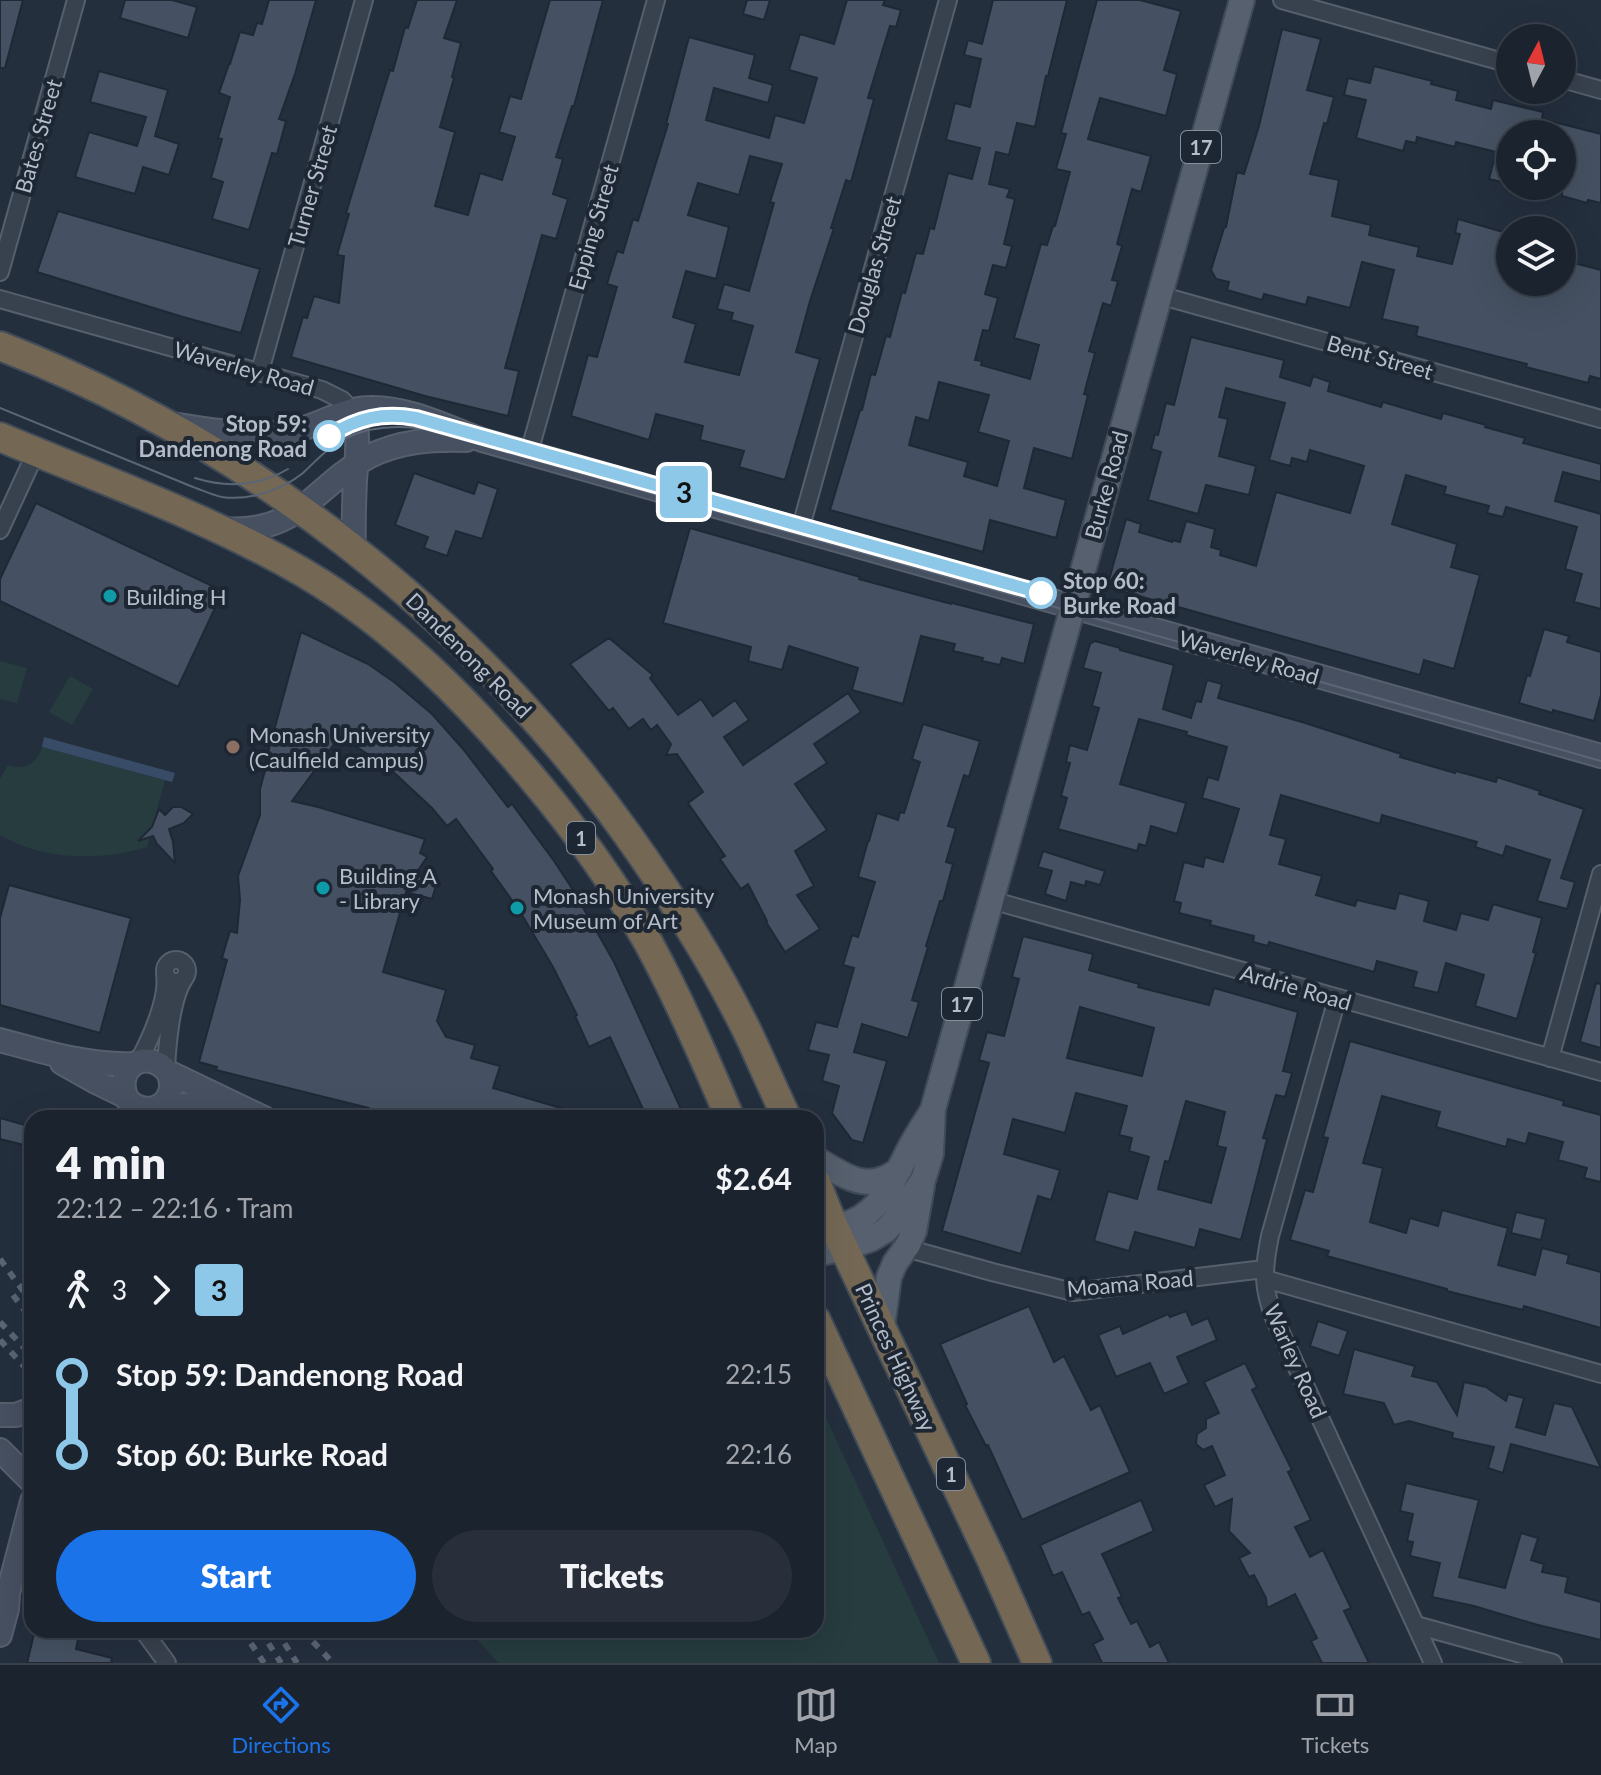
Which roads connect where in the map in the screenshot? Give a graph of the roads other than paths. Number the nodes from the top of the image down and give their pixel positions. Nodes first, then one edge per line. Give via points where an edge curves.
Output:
1 (76, 0) edge
2 (364, 0) edge
3 (656, 0) edge
4 (948, 0) edge
5 (1242, 0) edge
6 (1282, 0) edge
7 (1496, 60) edge
8 (1576, 83) edge
9 (1601, 90) edge
10 (0, 272) edge
11 (1159, 295) junction
12 (0, 299) edge
13 (0, 346) edge
14 (260, 371) junction
15 (352, 410) junction
16 (1601, 419) edge
17 (161, 422) junction
18 (0, 437) edge
19 (482, 440) junction
20 (36, 452) junction
21 (529, 453) junction
22 (356, 465) junction
23 (300, 510) junction
24 (216, 528) junction
25 (0, 530) edge
26 (800, 530) junction
27 (354, 550) junction
28 (1072, 607) junction
29 (1601, 756) edge
30 (1601, 874) edge
31 (991, 900) junction
32 (1337, 999) junction
33 (0, 1040) edge
34 (44, 1052) junction
35 (1550, 1058) junction
36 (136, 1063) junction
37 (167, 1071) junction
38 (1601, 1072) edge
39 (126, 1104) edge
40 (156, 1110) edge
41 (224, 1110) edge
42 (247, 1110) edge
43 (726, 1110) edge
44 (783, 1110) edge
45 (824, 1163) edge
46 (912, 1174) junction
47 (824, 1209) edge
48 (831, 1233) edge
49 (906, 1248) junction
50 (1264, 1274) junction
51 (882, 1327) junction
52 (824, 1341) edge
53 (1601, 1374) edge
54 (24, 1412) edge
55 (0, 1415) edge
56 (0, 1450) edge
57 (24, 1474) edge
58 (24, 1532) edge
59 (1416, 1625) junction
60 (0, 1635) edge
61 (149, 1638) edge
62 (167, 1663) edge
63 (976, 1663) edge
64 (1037, 1663) edge
65 (1433, 1663) edge
66 (1553, 1663) edge

1 - 10 street, Bates Street
2 - 14 street, Turner Street
3 - 21 street, Epping Street
4 - 26 street, Douglas Street
5 - 11 main road, Burke Road / 17
6 - 7 street
8 - 9 street
11 - 16 street, Bent Street
11 - 28 main road, Burke Road / 17
12 - 14 street, Waverley Road
13 - 17 highway, Dandenong Road / 1
14 - 15 street, Waverley Road via 337,396
15 - 17 main road via 306,428 269,434
15 - 19 main road, Waverley Road via 384,409
15 - 22 main road via 358,433
17 - 23 highway, Dandenong Road / 1
18 - 20 highway, Dandenong Road / 1
19 - 21 main road, Waverley Road
19 - 22 main road, Waverley Road via 410,443
20 - 24 highway, Dandenong Road / 1
20 - 25 street
21 - 26 main road, Waverley Road
22 - 23 main road, Waverley Road
22 - 27 main road
23 - 24 main road, Waverley Road via 260,528
23 - 27 highway, Dandenong Road / 1
24 - 43 highway, Dandenong Road / 1 via 306,574 361,611 430,668 511,753 585,843 641,931
26 - 28 main road, Waverley Road
27 - 44 highway, Dandenong Road / 1 via 490,672 608,809 720,980
28 - 29 main road, Waverley Road
28 - 31 main road, Burke Road / 17
30 - 35 street
31 - 32 street, Ardrie Road
31 - 46 main road, Burke Road / 17 via 933,1109 910,1148
32 - 35 street, Ardrie Road
32 - 50 street, Warley Road
33 - 34 main road
34 - 36 main road via 98,1064
34 - 39 main road
35 - 38 street, Ardrie Road
36 - 37 main road via 155,1062
36 - 37 street via 154,1027 165,974 172,982 184,979 171,1026
36 - 39 main road via 123,1078
37 - 40 main road via 171,1090
37 - 42 main road
39 - 40 main road
40 - 41 main road via 194,1105
45 - 46 main road via 864,1182
46 - 48 main road, Burke Road / 17 via 867,1213
46 - 49 main road, 17 via 914,1231
47 - 48 highway, 1
48 - 51 highway, Princes Highway / 1
49 - 50 street, Moama Road via 1073,1292
49 - 51 main road, 17 via 889,1277
50 - 53 street, Moama Road
50 - 59 street, Warley Road via 1275,1320
51 - 64 highway, Princes Highway / 1
52 - 63 highway
54 - 55 main road
56 - 57 main road
58 - 60 main road
59 - 65 street, Warley Road
59 - 66 street
61 - 62 street

